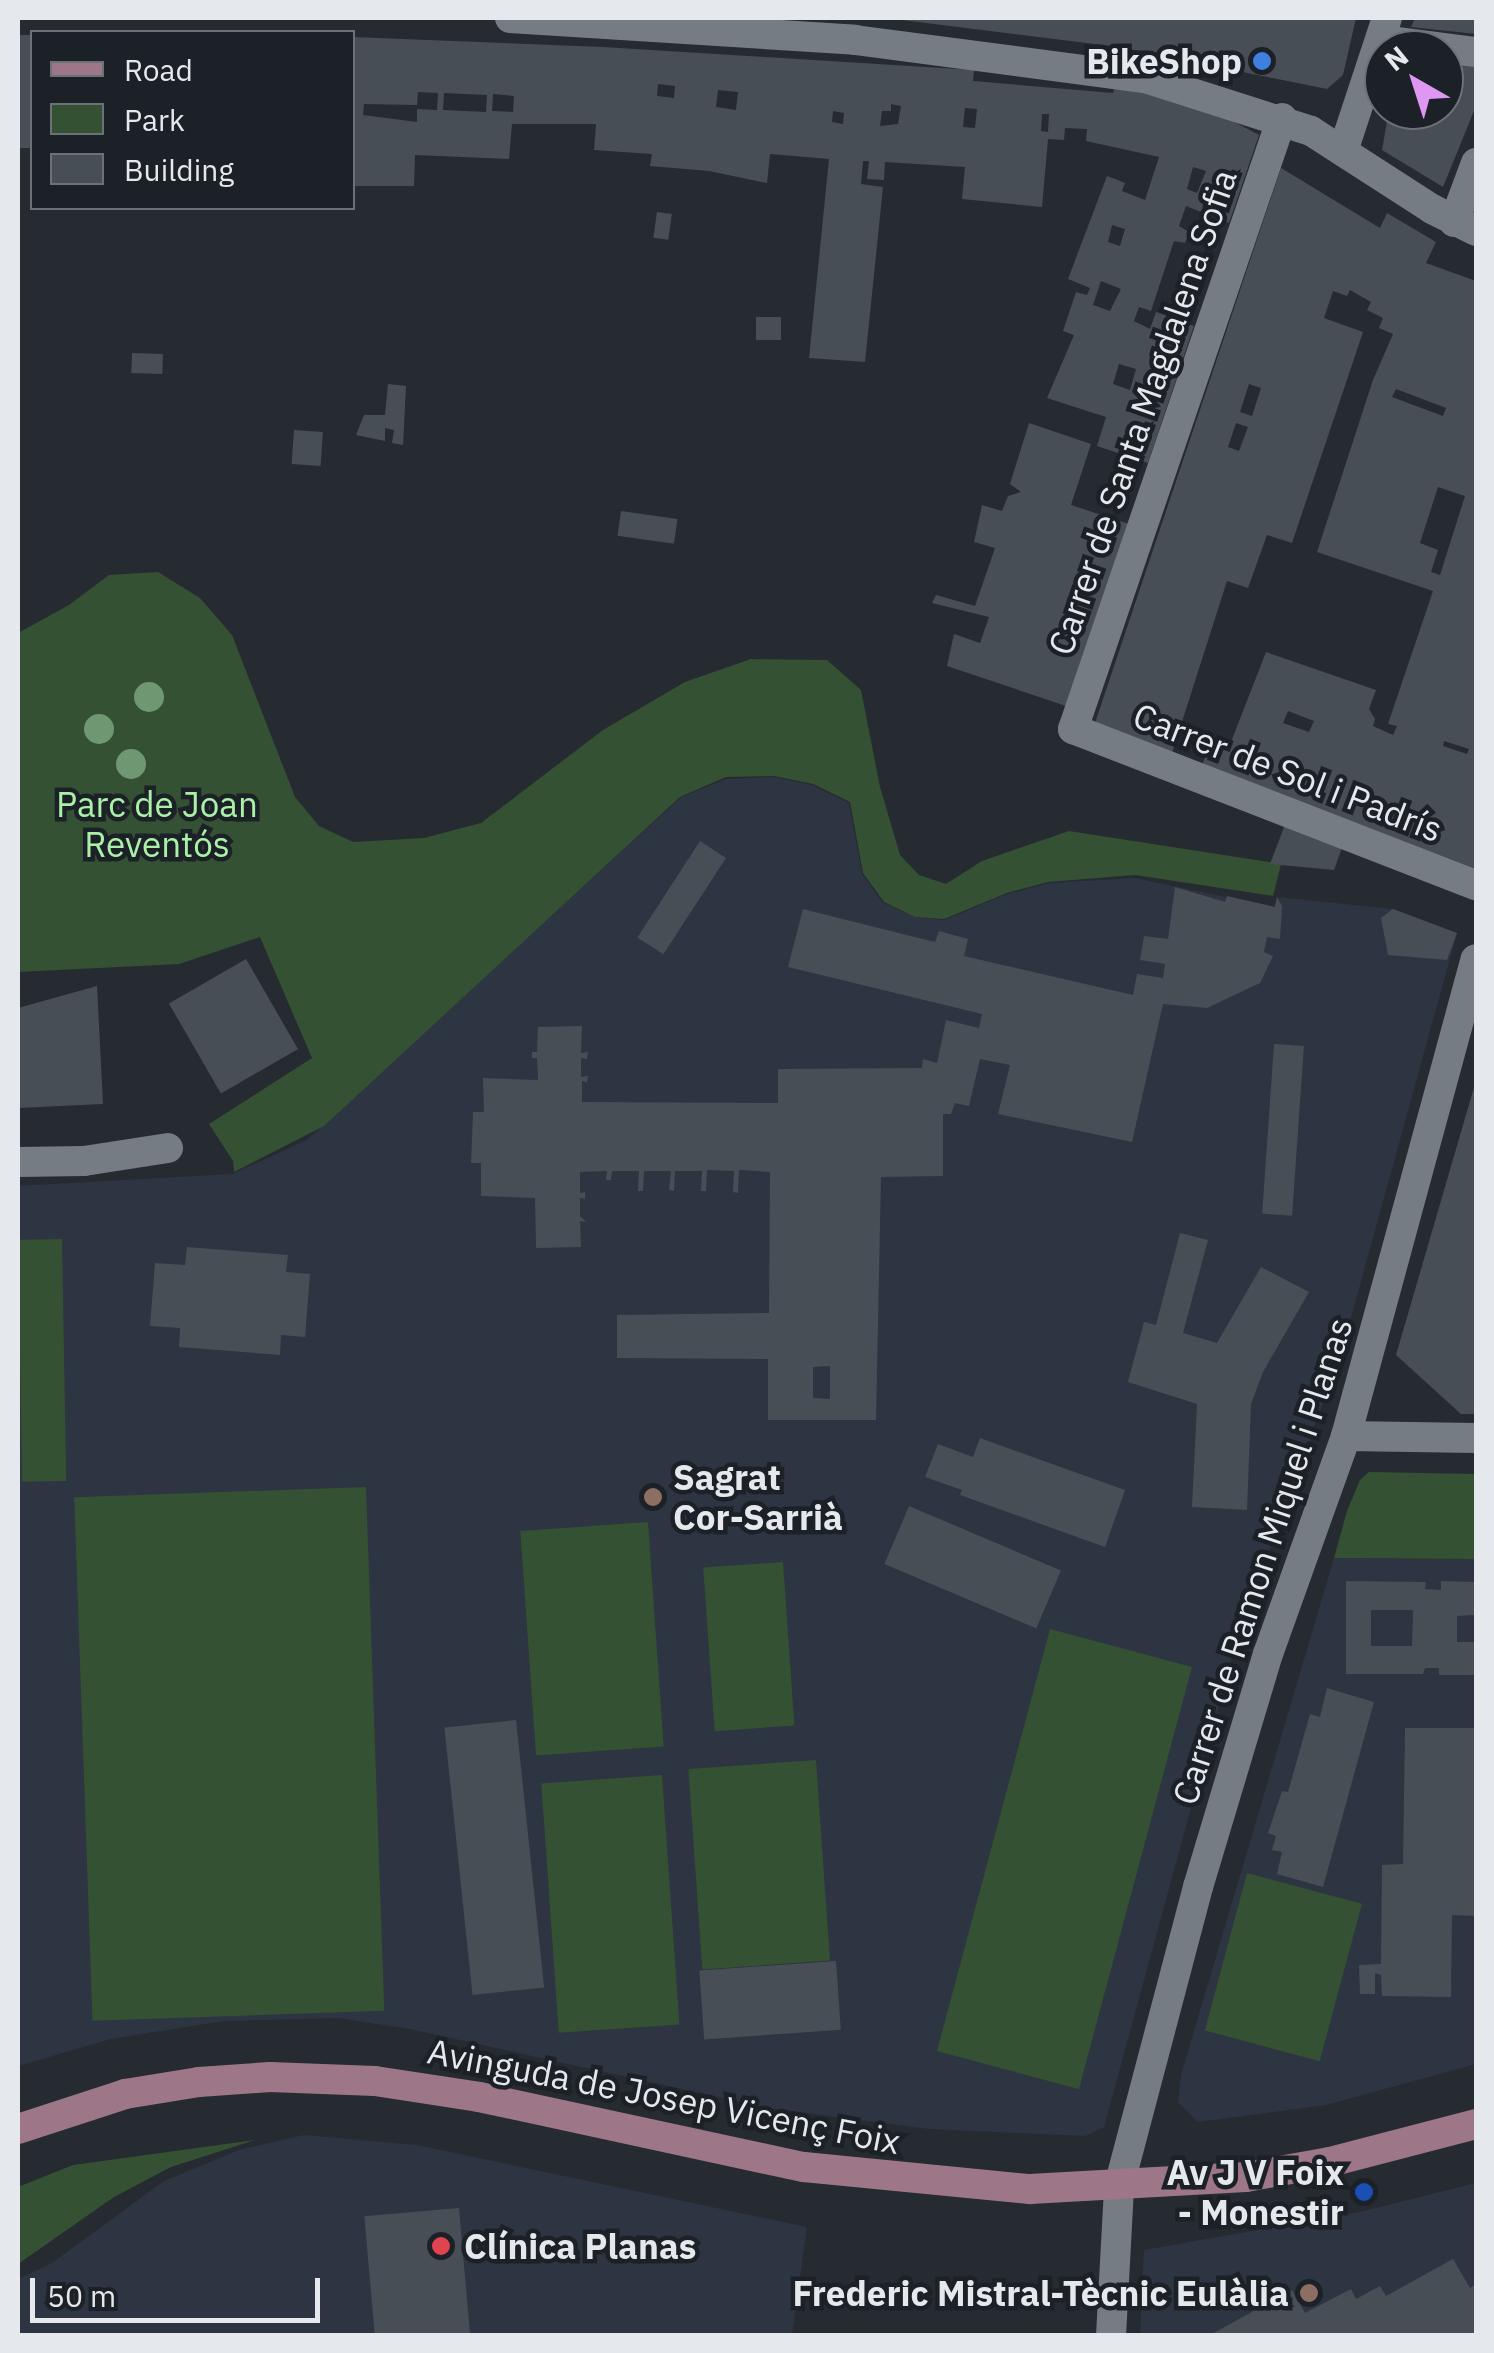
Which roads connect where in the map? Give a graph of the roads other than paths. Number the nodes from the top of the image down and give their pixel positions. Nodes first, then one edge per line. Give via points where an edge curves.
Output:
1 (510, 18) edge
2 (856, 29) edge
3 (1384, 29) edge
4 (1476, 52) edge
5 (1282, 118) junction
6 (1343, 151) junction
7 (1476, 163) edge
8 (1465, 226) edge
9 (1073, 729) joint
10 (1476, 885) edge
11 (1476, 959) edge
12 (168, 1148) dead end
13 (18, 1162) edge
14 (1346, 1436) junction
15 (1476, 1438) edge
16 (1476, 2124) edge
17 (18, 2129) edge
18 (1120, 2186) junction
19 (1111, 2336) edge

1 - 2 street
2 - 5 street via 1116,72
3 - 4 street
3 - 6 street
5 - 6 street
5 - 9 street, Carrer de Santa Magdalena Sofia
6 - 8 street
7 - 8 street
9 - 10 street, Carrer de Sol i Padrís
11 - 14 street, Carrer de Ramon Miquel i Planas
12 - 13 street via 84,1161
14 - 15 street
14 - 18 street, Carrer de Ramon Miquel i Planas via 1268,1654
16 - 18 street, Avinguda de Josep Vicenç Foix via 1330,2162 1187,2184
17 - 18 street, Avinguda de Josep Vicenç Foix via 125,2094 270,2076 479,2097 804,2168 1030,2189
18 - 19 street, Carrer de Ramon Miquel i Planas

